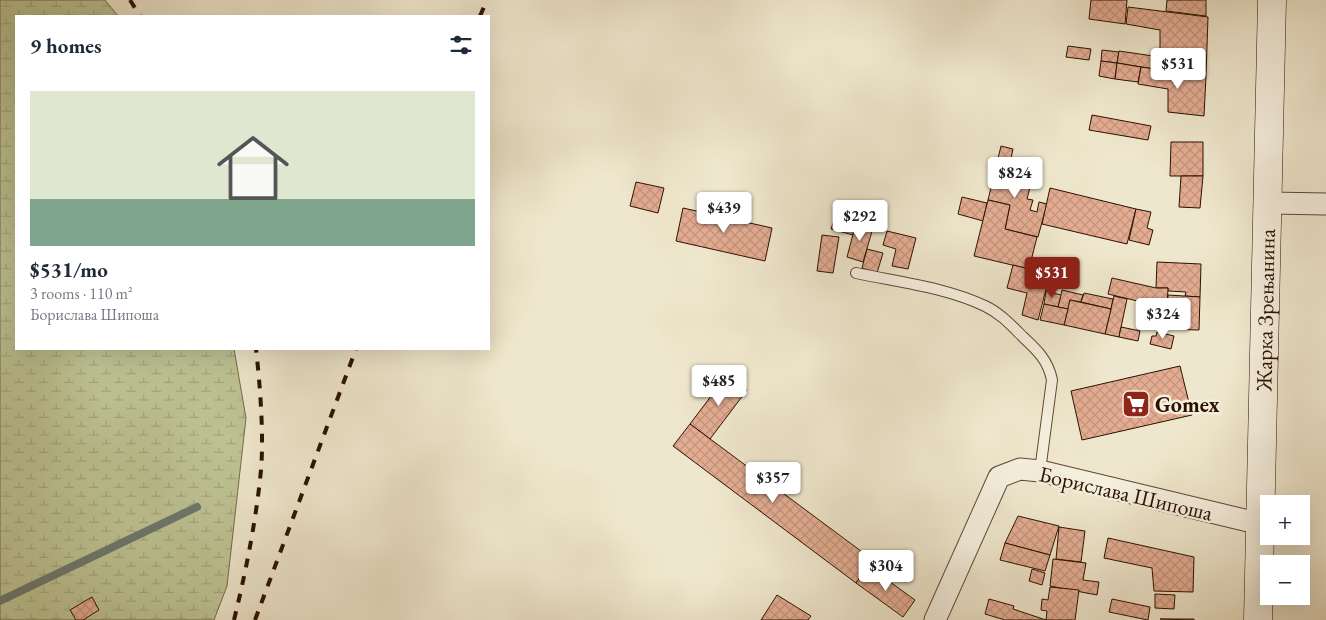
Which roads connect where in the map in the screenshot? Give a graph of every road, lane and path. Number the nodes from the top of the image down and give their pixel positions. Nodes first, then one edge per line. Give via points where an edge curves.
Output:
1 (1272, 0) edge
2 (1268, 203) junction
3 (1326, 204) edge
4 (856, 273) dead end
5 (1040, 470) junction
6 (1262, 495) edge
7 (1260, 524) edge
8 (1260, 545) edge
9 (935, 620) edge
10 (1258, 620) edge

1 - 2 street, Жарка Зрењанина
2 - 3 street
2 - 6 street, Жарка Зрењанина
4 - 5 lane via 956,294 986,306 1002,316 1042,354 1052,380
5 - 7 street, Борислава Шипоша
5 - 9 street, Борислава Шипоша via 1020,470 999,477
8 - 10 street, Жарка Зрењанина

